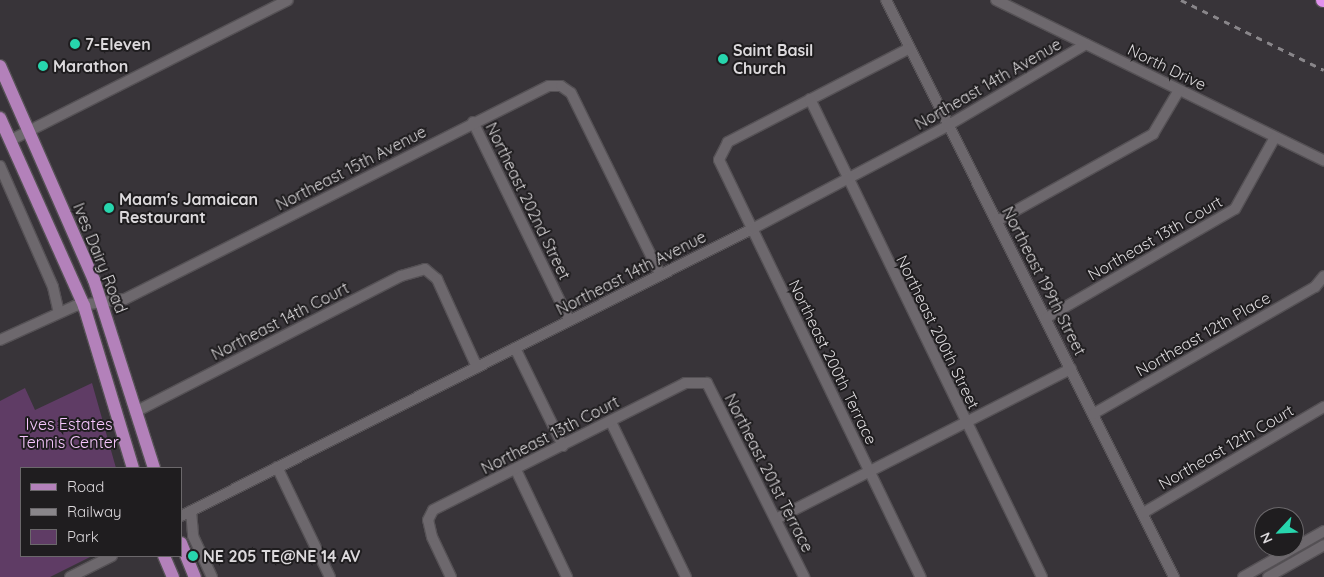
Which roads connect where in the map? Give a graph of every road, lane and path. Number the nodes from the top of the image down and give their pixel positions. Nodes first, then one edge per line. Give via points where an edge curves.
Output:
1 (288, 0) edge
2 (886, 0) edge
3 (996, 0) edge
4 (1086, 44) junction
5 (908, 49) junction
6 (0, 66) edge
7 (1179, 90) junction
8 (810, 98) junction
9 (0, 118) edge
10 (473, 122) junction
11 (947, 126) junction
12 (29, 132) junction
13 (1275, 137) junction
14 (10, 140) junction
15 (1324, 161) edge
16 (0, 166) edge
17 (848, 178) junction
18 (997, 221) junction
19 (752, 229) junction
20 (660, 274) junction
21 (1324, 276) edge
22 (102, 303) junction
23 (84, 306) junction
24 (58, 312) junction
25 (1046, 318) junction
26 (569, 320) junction
27 (0, 340) edge
28 (516, 348) junction
29 (477, 367) junction
30 (1071, 369) junction
31 (707, 383) joint
32 (1324, 407) edge
33 (137, 411) junction
34 (1093, 414) junction
35 (610, 422) junction
36 (965, 422) junction
37 (564, 446) junction
38 (133, 467) edge
39 (154, 467) edge
40 (277, 467) junction
41 (516, 470) junction
42 (870, 472) junction
43 (186, 513) edge
44 (1143, 513) junction
45 (776, 519) junction
46 (1324, 530) edge
47 (182, 545) edge
48 (1324, 545) edge
49 (110, 557) edge
50 (164, 557) edge
51 (70, 577) edge
52 (173, 577) edge
53 (196, 577) edge
54 (212, 577) edge
55 (330, 577) edge
56 (451, 577) edge
57 (567, 577) edge
58 (686, 577) edge
59 (804, 577) edge
60 (921, 577) edge
61 (1042, 577) edge
62 (1174, 577) edge
63 (1244, 577) edge
64 (1268, 577) edge

1 - 12 street
2 - 5 street, Northeast 199th Street
3 - 4 street, North Drive
4 - 7 street, North Drive
4 - 11 street, Northeast 14th Avenue
5 - 8 street
5 - 11 street, Northeast 199th Street
6 - 12 main road, Ives Dairy Road
7 - 13 street, North Drive
7 - 18 street via 1153,134
8 - 17 street, Northeast 200th Street
8 - 19 street, Northeast 200th Terrace via 728,142 719,160
9 - 14 main road, Ives Dairy Road
10 - 20 street, Northeast 15th Avenue via 550,86 561,86 571,93
10 - 22 street, Northeast 15th Avenue via 125,299
10 - 26 street, Northeast 202nd Street
11 - 17 street, Northeast 14th Avenue
11 - 18 street, Northeast 199th Street
12 - 14 street
12 - 22 main road, Ives Dairy Road
13 - 15 street, North Drive
13 - 25 street, Northeast 13th Court via 1235,209
14 - 23 main road, Ives Dairy Road
16 - 24 street via 53,287
17 - 19 street, Northeast 14th Avenue
17 - 36 street, Northeast 200th Street
18 - 25 street, Northeast 199th Street
19 - 20 street, Northeast 14th Avenue
19 - 42 street, Northeast 200th Terrace
20 - 26 street, Northeast 14th Avenue
21 - 34 street, Northeast 12th Place via 1315,287
22 - 23 street, Northeast 15th Avenue
22 - 33 main road, Ives Dairy Road
23 - 24 street, Northeast 15th Avenue
23 - 38 main road, Ives Dairy Road
24 - 27 street, Northeast 15th Avenue
25 - 30 street, Northeast 199th Street
26 - 28 street, Northeast 14th Avenue
28 - 29 street, Northeast 14th Avenue
28 - 37 street
29 - 33 street, Northeast 14th Court via 437,279 425,269 401,276
29 - 40 street, Northeast 14th Avenue
30 - 34 street, Northeast 199th Street
30 - 36 street
31 - 35 street, Northeast 13th Court via 685,383
31 - 45 street, Northeast 201st Terrace
32 - 44 street, Northeast 12th Court
33 - 39 main road, Ives Dairy Road
34 - 44 street, Northeast 199th Street
35 - 37 street, Northeast 13th Court
35 - 58 street
36 - 42 street
36 - 61 street, Northeast 200th Street
37 - 41 street, Northeast 13th Court
40 - 43 street, Northeast 14th Avenue
40 - 55 street
41 - 56 street, Northeast 13th Court via 433,510 428,520 432,537
41 - 57 street
42 - 45 street
42 - 60 street, Northeast 200th Terrace
43 - 54 street
44 - 62 street, Northeast 199th Street
45 - 59 street, Northeast 201st Terrace
46 - 63 street
47 - 53 main road
48 - 64 street
49 - 51 street
50 - 52 main road

